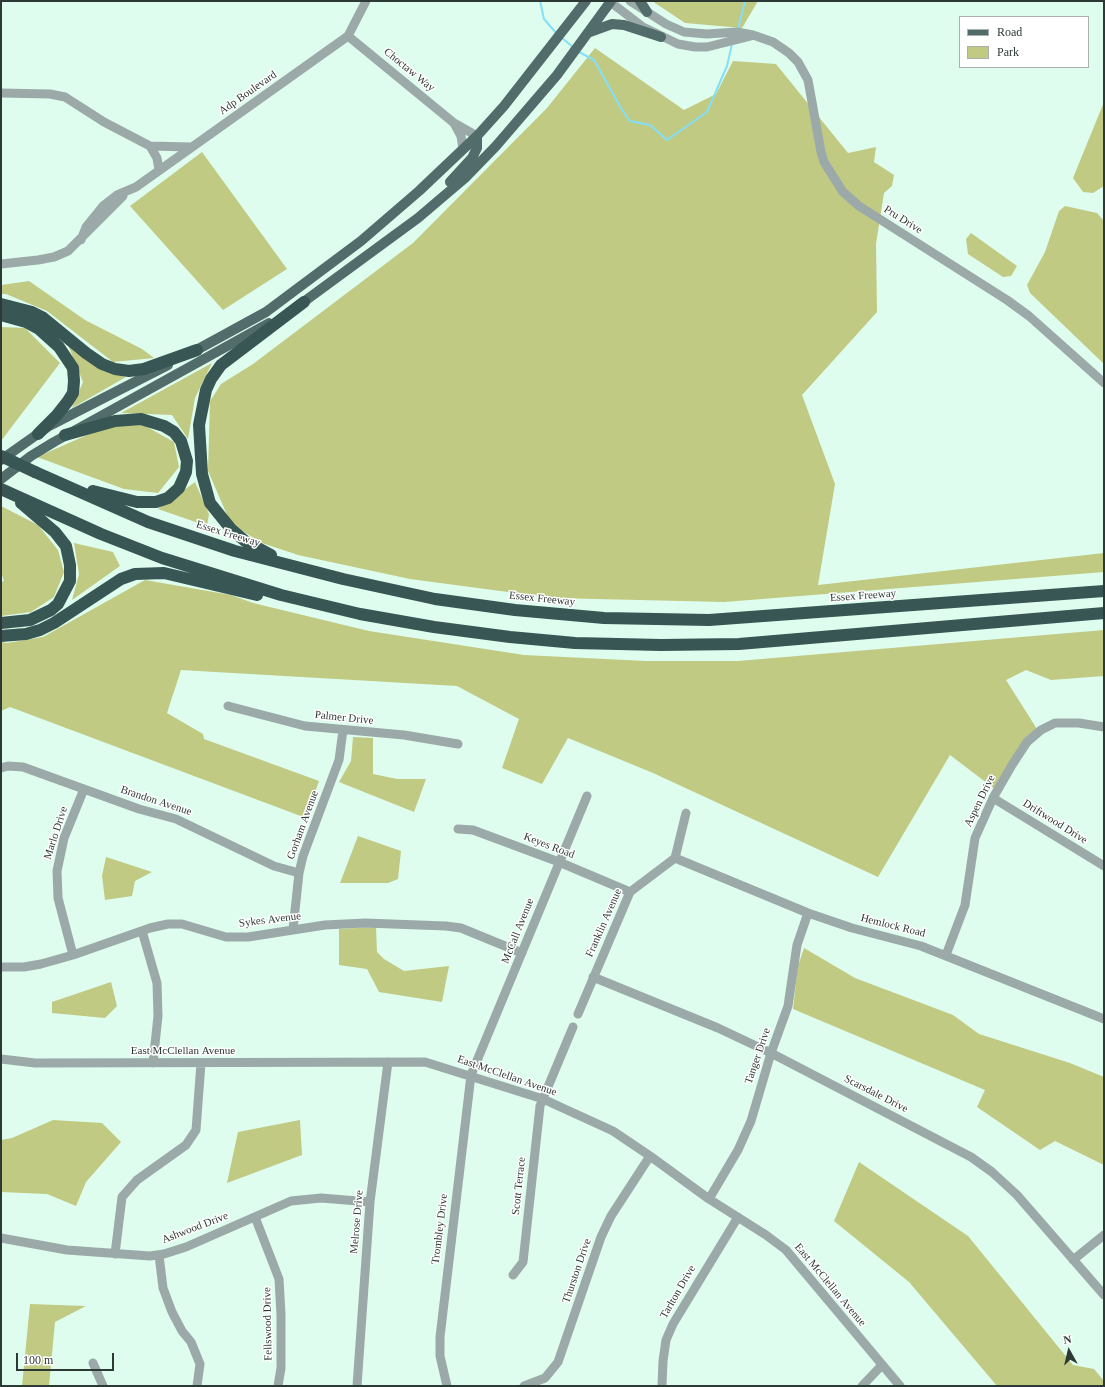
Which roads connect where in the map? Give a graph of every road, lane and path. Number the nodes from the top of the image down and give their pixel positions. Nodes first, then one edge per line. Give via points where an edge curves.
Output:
1 (366, 1) edge
2 (578, 1) edge
3 (586, 1) edge
4 (610, 1) edge
5 (630, 1) edge
6 (640, 1) edge
7 (647, 12) junction
8 (574, 16) junction
9 (588, 33) junction
10 (348, 36) junction
11 (661, 37) junction
12 (733, 37) junction
13 (1, 93) edge
14 (454, 123) junction
15 (477, 136) junction
16 (150, 146) junction
17 (190, 147) junction
18 (463, 149) junction
19 (159, 170) junction
20 (389, 240) junction
21 (1, 264) edge
22 (304, 302) junction
23 (1, 304) edge
24 (1, 315) edge
25 (197, 350) junction
26 (1104, 383) edge
27 (38, 434) junction
28 (65, 435) junction
29 (1, 456) edge
30 (1, 460) edge
31 (1, 479) edge
32 (52, 481) junction
33 (5, 491) edge
34 (343, 579) junction
35 (1104, 591) edge
36 (1104, 613) edge
37 (360, 614) junction
38 (1, 623) edge
39 (1, 636) edge
40 (228, 706) dead end
41 (1104, 727) edge
42 (343, 730) junction
43 (458, 744) dead end
44 (1, 768) edge
45 (84, 789) junction
46 (587, 796) dead end
47 (993, 798) junction
48 (686, 813) dead end
49 (458, 830) dead end
50 (675, 858) junction
51 (559, 862) junction
52 (1104, 866) edge
53 (299, 873) junction
54 (630, 892) junction
55 (808, 914) junction
56 (294, 929) junction
57 (142, 931) junction
58 (522, 953) junction
59 (946, 955) junction
60 (73, 956) junction
61 (1, 967) edge
62 (593, 978) junction
63 (578, 1014) dead end
64 (1104, 1019) edge
65 (573, 1027) dead end
66 (771, 1053) junction
67 (1, 1059) edge
68 (388, 1062) junction
69 (154, 1063) junction
70 (201, 1063) junction
71 (471, 1075) junction
72 (543, 1099) junction
73 (650, 1156) junction
74 (709, 1199) junction
75 (370, 1202) junction
76 (254, 1217) junction
77 (738, 1217) junction
78 (1104, 1235) edge
79 (1, 1238) edge
80 (115, 1254) junction
81 (159, 1255) junction
82 (1073, 1260) junction
83 (513, 1274) dead end
84 (1104, 1295) edge
85 (93, 1363) dead end
86 (882, 1365) junction
87 (103, 1386) edge
88 (197, 1386) edge
89 (278, 1386) edge
90 (357, 1386) edge
91 (447, 1386) edge
92 (524, 1386) edge
93 (662, 1386) edge
94 (862, 1386) edge
95 (900, 1386) edge

1 - 10 street, Adp Boulevard
2 - 8 main road
3 - 8 main road
4 - 9 main road
4 - 11 street, Pru Drive via 643,27
5 - 7 street, Pru Drive
6 - 7 main road
7 - 12 street, Pru Drive via 684,32
8 - 15 main road via 504,106
9 - 11 main road via 612,24
9 - 20 main road via 530,108 476,167
10 - 14 street, Choctaw Way
10 - 17 street, Adp Boulevard
11 - 12 street, Pru Drive via 695,47
12 - 26 street, Pru Drive via 753,35 767,39 794,57 802,68 810,86 813,115 824,162 843,192 859,206 1020,310
13 - 16 street via 50,94 65,97 104,122
14 - 15 street, Choctaw Way
14 - 18 street, Choctaw Way via 461,136
15 - 18 main road
15 - 20 main road via 477,148 463,170
16 - 17 street
16 - 19 street via 157,158
17 - 19 street, Adp Boulevard
18 - 25 main road via 361,241 307,283 266,312
19 - 21 street, Adp Boulevard via 103,206 86,227 80,240 68,251 54,257
20 - 22 main road
22 - 28 main road
22 - 34 highway via 221,365 211,378 199,425 201,467 210,504 245,541 281,560
23 - 25 highway via 42,317 92,357 115,369 144,369
24 - 27 highway via 26,322 39,329 59,346 73,368 74,381 68,401
25 - 27 main road
27 - 30 main road
28 - 31 main road
28 - 32 highway via 115,421 141,419 157,422 174,432 181,441 187,461 186,472 179,488 168,498 156,502 124,500
29 - 32 highway, Essex Freeway, bridge
32 - 34 highway, Essex Freeway via 148,522 235,551
33 - 37 highway via 101,534 169,560 281,595
33 - 38 highway via 61,539 69,555 70,581 58,604 51,610 30,620
34 - 35 highway, Essex Freeway via 435,599 515,610 604,618 709,620
36 - 37 highway via 786,641 661,645 576,643 510,637
37 - 39 highway via 292,604 164,573 150,572 121,579 40,630
40 - 42 street, Palmer Drive via 305,726
41 - 47 street, Aspen Drive via 1063,722 1041,730 1027,742
42 - 43 street, Palmer Drive via 404,735
42 - 53 street, Gorham Avenue via 340,760 303,856
44 - 45 street, Brandon Avenue via 23,766
45 - 53 street, Brandon Avenue via 189,824 274,866
45 - 60 street, Marlo Drive via 64,838 57,871 58,898
46 - 51 street, McCall Avenue
47 - 52 street, Driftwood Drive
47 - 59 street, Aspen Drive via 975,838 965,905
48 - 50 street
49 - 51 street, Keyes Road via 473,830
50 - 54 street, Franklin Avenue
50 - 55 street, Hemlock Road
51 - 54 street, Keyes Road
51 - 58 street, McCall Avenue
53 - 56 street, Gorham Avenue
54 - 62 street, Franklin Avenue
55 - 59 street, Hemlock Road
55 - 66 street, Tanger Drive via 797,945 788,1006
56 - 57 street, Sykes Avenue via 248,937 226,936 182,924 168,924
56 - 58 street, Sykes Avenue via 365,923 446,926 461,928
57 - 60 street, Sykes Avenue
57 - 69 street via 157,983 158,1016
58 - 71 street, McCall Avenue
59 - 64 street, Hemlock Road
60 - 61 street, Sykes Avenue via 30,966
62 - 63 street, Franklin Avenue
62 - 66 street, Scarsdale Drive via 718,1028
65 - 72 street
66 - 74 street, Tanger Drive via 751,1121 738,1150
66 - 82 street, Scarsdale Drive via 971,1158 992,1172 1017,1195
67 - 69 street, East McClellan Avenue via 35,1064
68 - 70 street, East McClellan Avenue
68 - 71 street, East McClellan Avenue via 425,1062
68 - 75 street, Melrose Drive
69 - 70 street, East McClellan Avenue
70 - 80 street via 196,1130 186,1144 137,1180 122,1197
71 - 72 street, East McClellan Avenue
71 - 91 street, Trombley Drive via 440,1337 440,1356
72 - 73 street, East McClellan Avenue via 613,1131
72 - 83 street, Scott Terrace via 540,1106 522,1262
73 - 74 street, East McClellan Avenue
73 - 92 street, Thurston Drive via 611,1216 601,1237 558,1362 545,1378
74 - 77 street, East McClellan Avenue
75 - 76 street, Ashwood Drive via 303,1199 291,1201
75 - 90 street, Melrose Drive
76 - 81 street, Ashwood Drive via 186,1247
76 - 89 street, Fellswood Drive via 279,1279 281,1368
77 - 86 street, East McClellan Avenue via 786,1250
77 - 93 street, Tarlton Drive via 673,1324 666,1340
78 - 82 street
79 - 80 street, Ashwood Drive via 67,1250
80 - 81 street, Ashwood Drive
81 - 88 street via 164,1288 172,1312 191,1342 200,1364
82 - 84 street, Scarsdale Drive
85 - 87 street
86 - 94 street
86 - 95 street, East McClellan Avenue

